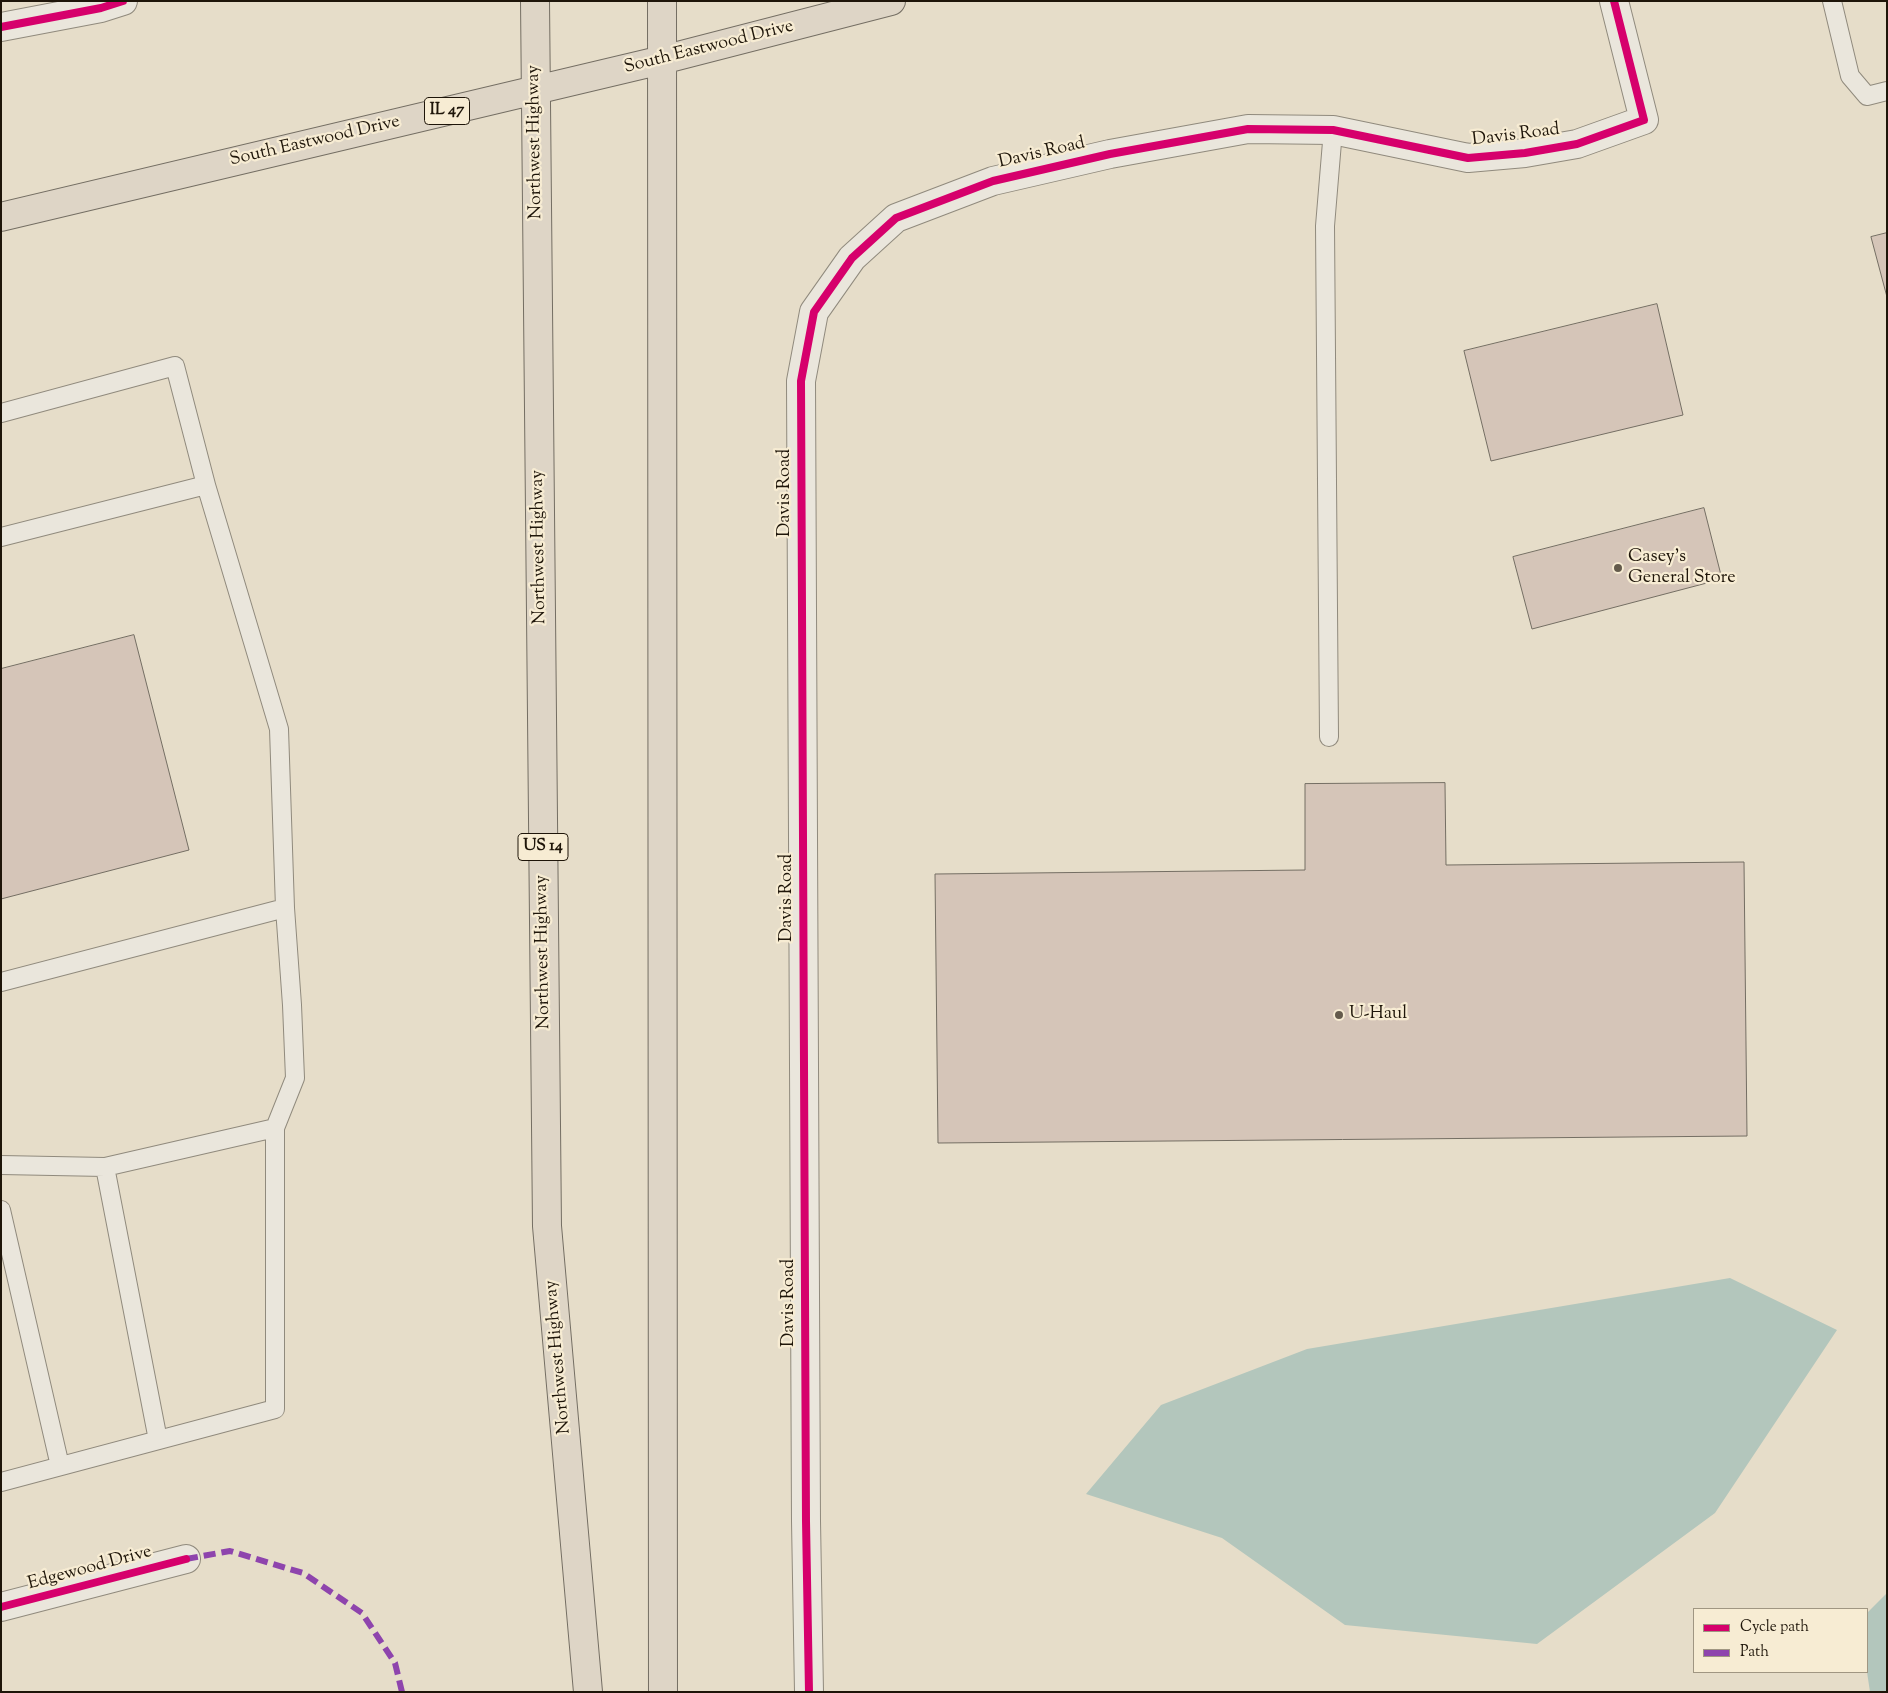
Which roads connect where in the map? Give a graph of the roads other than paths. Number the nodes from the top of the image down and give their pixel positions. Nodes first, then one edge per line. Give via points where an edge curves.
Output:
1 (123, 1) edge
2 (535, 1) edge
3 (662, 1) edge
4 (891, 1) edge
5 (1614, 1) edge
6 (1832, 1) edge
7 (1, 28) edge
8 (662, 60) junction
9 (535, 90) junction
10 (1887, 91) edge
11 (1333, 130) junction
12 (1, 217) edge
13 (1, 413) edge
14 (206, 485) junction
15 (1, 537) edge
16 (1329, 737) dead end
17 (285, 908) junction
18 (1, 982) edge
19 (275, 1128) junction
20 (1, 1165) edge
21 (105, 1167) junction
22 (1, 1210) edge
23 (158, 1440) junction
24 (60, 1466) junction
25 (1, 1482) edge
26 (186, 1559) dead end
27 (1, 1607) edge
28 (588, 1692) edge
29 (664, 1692) edge
30 (809, 1692) edge

1 - 7 street
2 - 9 main road, Northwest Highway / US 14
3 - 8 main road
4 - 8 main road, South Eastwood Drive / IL 47
5 - 11 street, Davis Road via 1644,120 1577,144 1468,158
6 - 10 lane via 1850,76 1867,96
8 - 9 main road, South Eastwood Drive / IL 47
8 - 29 main road
9 - 12 main road, South Eastwood Drive / IL 47
9 - 28 main road, Northwest Highway / US 14 via 547,1226
11 - 16 lane via 1325,226
11 - 30 street, Davis Road via 1248,129 1110,154 993,181 896,218 852,258 814,312 801,381
13 - 14 lane via 175,366
14 - 15 lane
14 - 17 lane via 279,729
17 - 18 lane
17 - 19 lane via 295,1078
19 - 21 lane
19 - 23 lane via 275,1409
20 - 21 lane
21 - 23 lane
22 - 24 lane
23 - 24 lane
24 - 25 lane
26 - 27 street, Edgewood Drive

